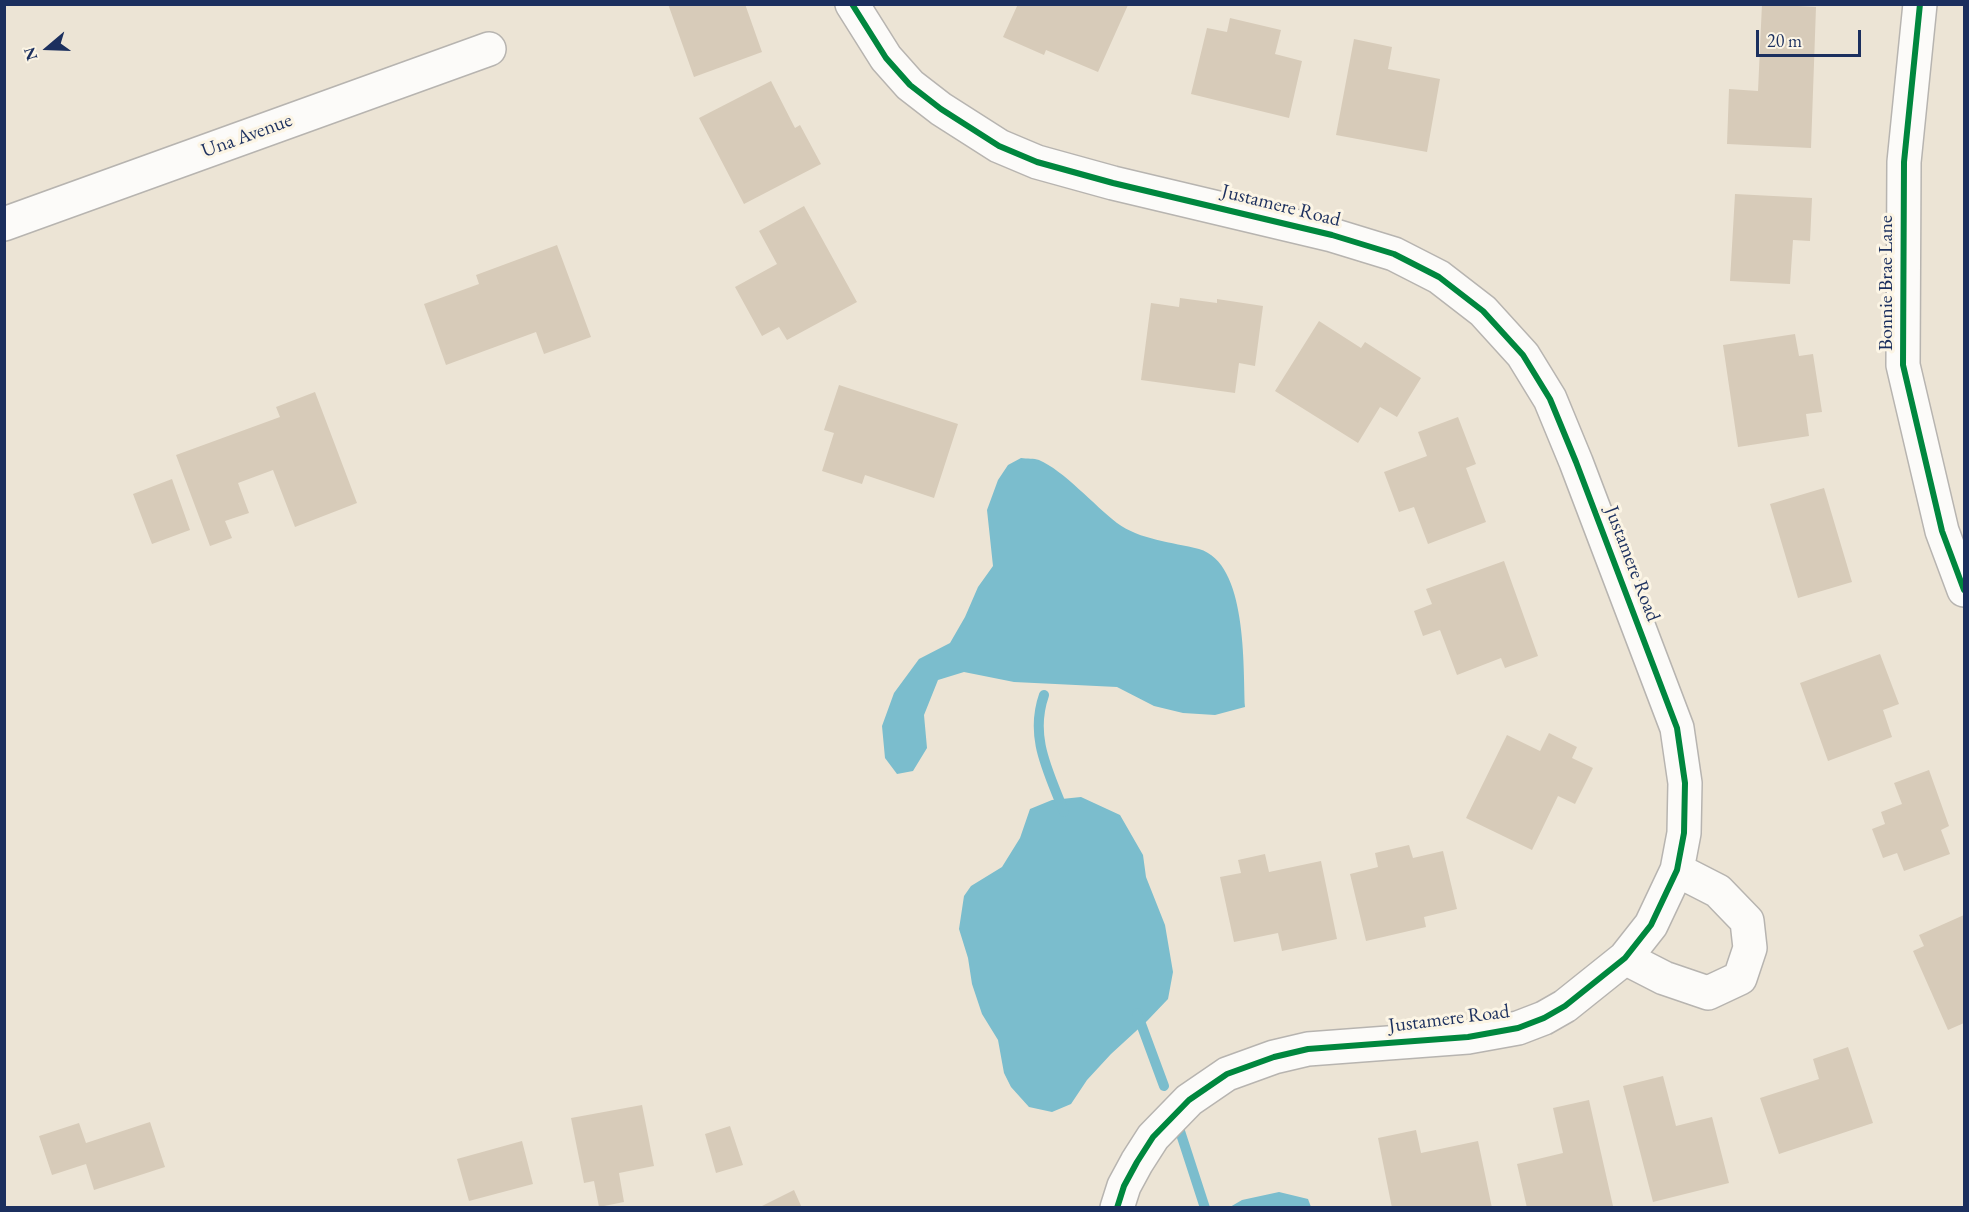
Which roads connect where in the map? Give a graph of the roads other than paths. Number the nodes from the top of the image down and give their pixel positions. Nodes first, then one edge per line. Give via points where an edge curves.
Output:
1 (852, 4) edge
2 (1920, 4) edge
3 (489, 49) dead end
4 (4, 224) edge
5 (1953, 528) edge
6 (1965, 590) edge
7 (1677, 870) junction
8 (1625, 958) junction
9 (1117, 1208) edge

1 - 7 street, Justamere Road via 886,58 910,85 999,146 1037,162 1394,254 1439,277 1482,311 1523,355 1550,399 1677,728 1685,783 1684,833
2 - 5 street, Bonnie Brae Lane via 1905,162 1903,365
3 - 4 street, Una Avenue
5 - 6 street, Bonnie Brae Lane
7 - 8 street, Justamere Road via 1651,926
7 - 8 street via 1718,891 1747,921 1750,948 1740,978 1708,993 1664,978
8 - 9 street, Justamere Road via 1565,1006 1518,1028 1468,1037 1308,1049 1227,1074 1189,1100 1153,1137 1124,1186

